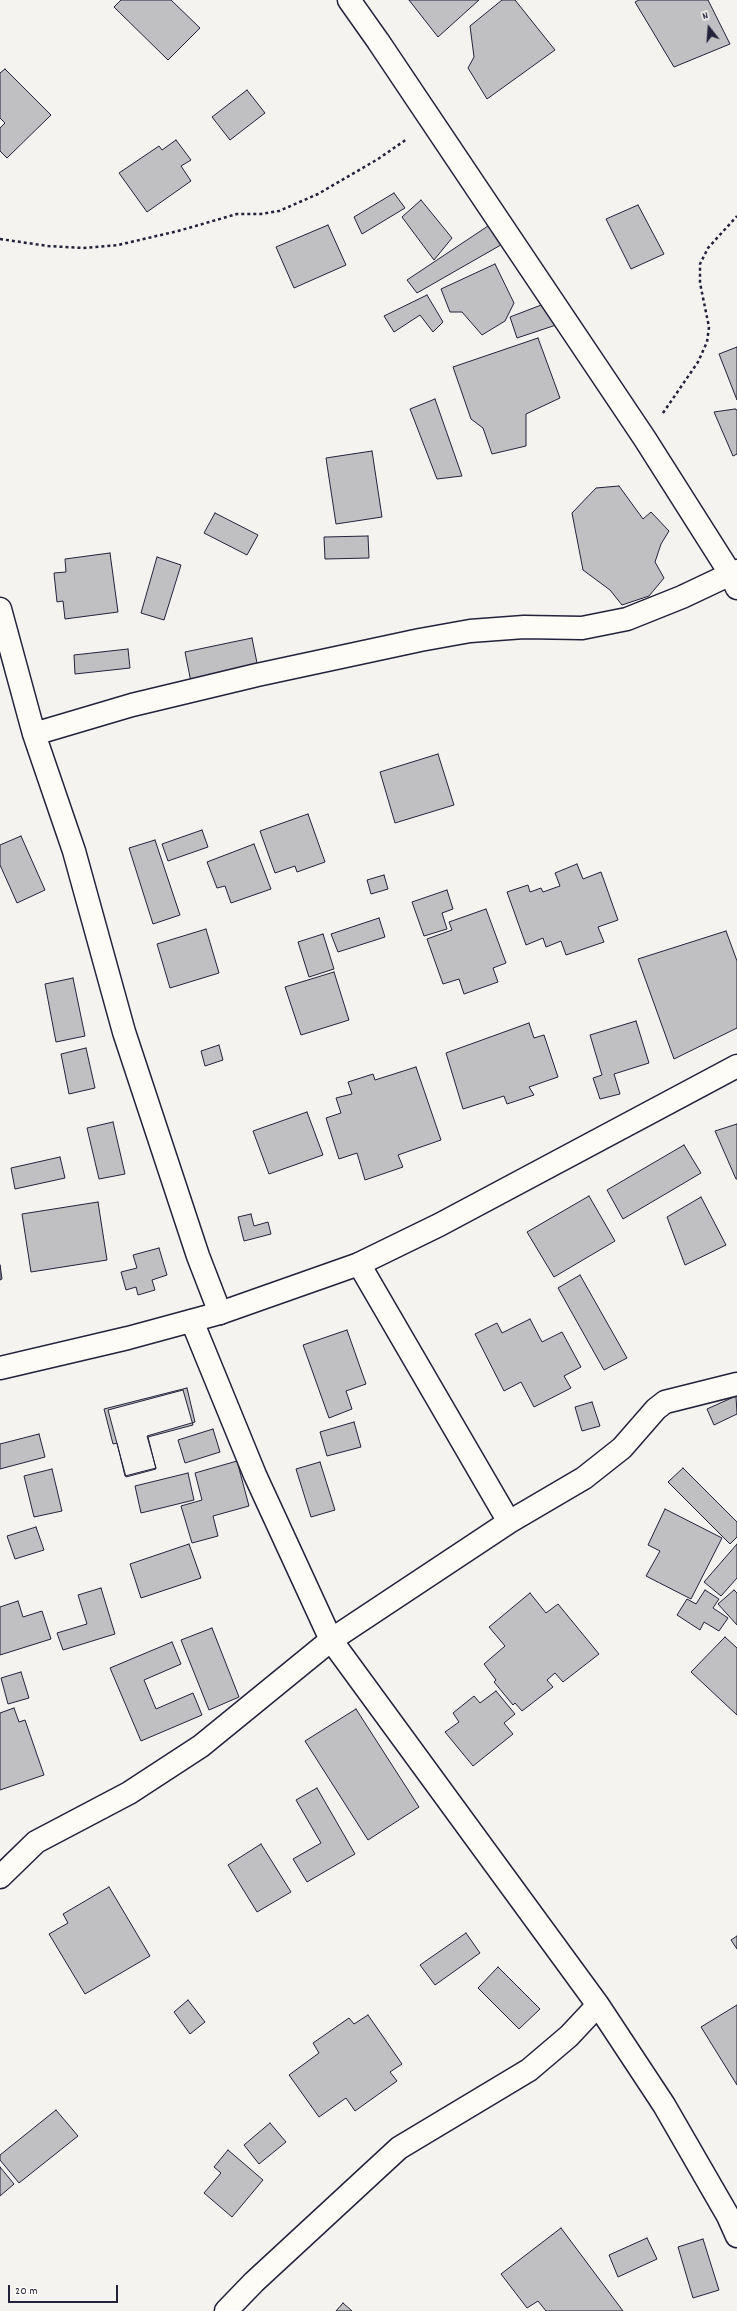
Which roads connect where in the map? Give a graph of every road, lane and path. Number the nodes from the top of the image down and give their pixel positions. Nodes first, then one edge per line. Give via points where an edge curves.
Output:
1 (348, 0) edge
2 (432, 122) junction
3 (737, 216) edge
4 (0, 239) edge
5 (645, 439) junction
6 (735, 577) edge
7 (0, 610) edge
8 (34, 734) junction
9 (737, 1066) edge
10 (359, 1264) junction
11 (220, 1313) junction
12 (192, 1321) junction
13 (0, 1368) edge
14 (737, 1384) edge
15 (509, 1522) junction
16 (331, 1640) junction
17 (0, 1877) edge
18 (598, 2005) junction
19 (733, 2214) edge
20 (737, 2236) edge
21 (226, 2311) edge

1 - 2 street
2 - 4 path via 347,178 279,211 237,214 184,230 118,245 83,248
2 - 5 street
3 - 5 path via 708,248 700,264 700,283 709,326 707,342 694,369
5 - 6 street
6 - 8 street via 627,619 582,628 524,627 470,631 420,640 132,705
7 - 8 street
8 - 11 street via 74,851 124,1032 198,1256
9 - 10 street via 439,1225
10 - 11 street
10 - 15 street
11 - 12 street
12 - 13 street
12 - 16 street via 255,1475
14 - 15 street via 665,1402 622,1448 584,1478
15 - 16 street
16 - 17 street via 201,1746 129,1793 36,1842
16 - 18 street
18 - 19 street
18 - 21 street via 570,2036 529,2070 399,2148
19 - 20 street

